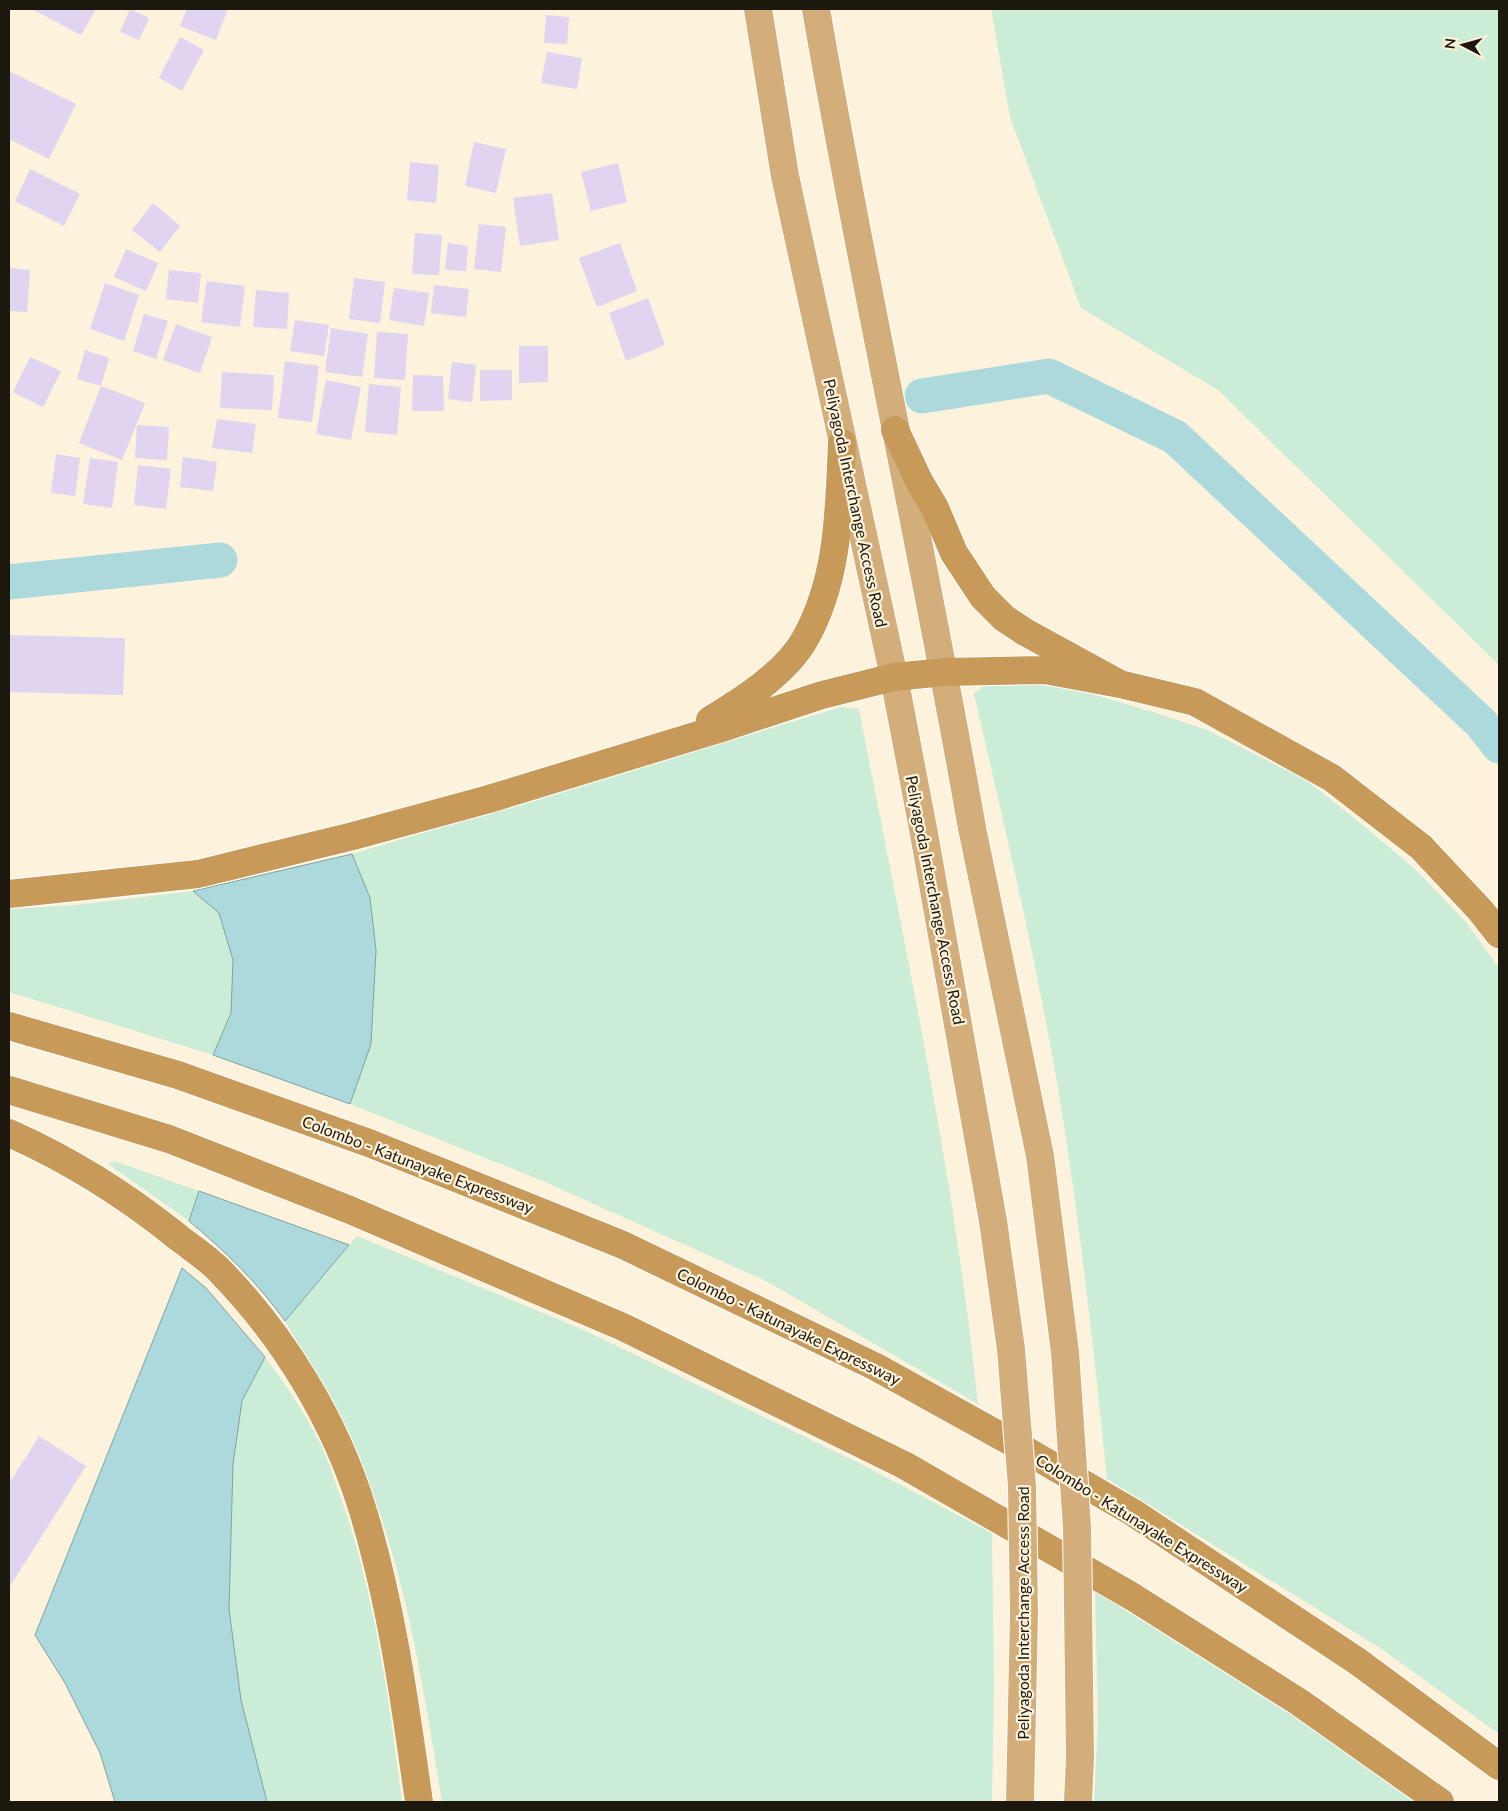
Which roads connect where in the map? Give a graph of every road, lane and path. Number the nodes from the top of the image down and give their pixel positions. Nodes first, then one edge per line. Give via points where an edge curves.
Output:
1 (758, 9) edge
2 (816, 9) edge
3 (896, 430) junction
4 (842, 442) junction
5 (945, 672) junction
6 (894, 677) junction
7 (1120, 684) junction
8 (646, 751) junction
9 (9, 894) edge
10 (1499, 934) edge
11 (9, 1026) edge
12 (9, 1090) edge
13 (9, 1133) edge
14 (1499, 1766) edge
15 (419, 1802) edge
16 (1020, 1802) edge
17 (1078, 1802) edge
18 (1440, 1802) edge

1 - 4 highway, Peliyagoda Interchange Access Road via 785,176
2 - 3 highway via 844,173
3 - 5 highway
3 - 7 highway via 954,553 983,597 1004,618 1025,632
4 - 6 highway, Peliyagoda Interchange Access Road
4 - 8 highway via 838,538 825,594 804,640 751,696 705,724
5 - 6 highway
5 - 7 highway via 1046,670
5 - 17 highway, bridge via 972,828 1040,1156 1065,1352 1077,1527
6 - 8 highway via 822,695
6 - 16 highway, Peliyagoda Interchange Access Road, bridge via 993,1221 1012,1349 1022,1486 1024,1613
7 - 10 highway via 1195,702 1332,778 1422,847
8 - 9 highway via 489,799 198,874
11 - 14 highway, Colombo - Katunayake Expressway via 178,1075 370,1143 623,1245 902,1381 1132,1512 1357,1661
12 - 18 highway via 169,1139 350,1210 623,1327 904,1465 1133,1596 1299,1702
13 - 15 highway via 83,1171 143,1208 217,1268 249,1303 312,1393 345,1462 362,1510 400,1665

